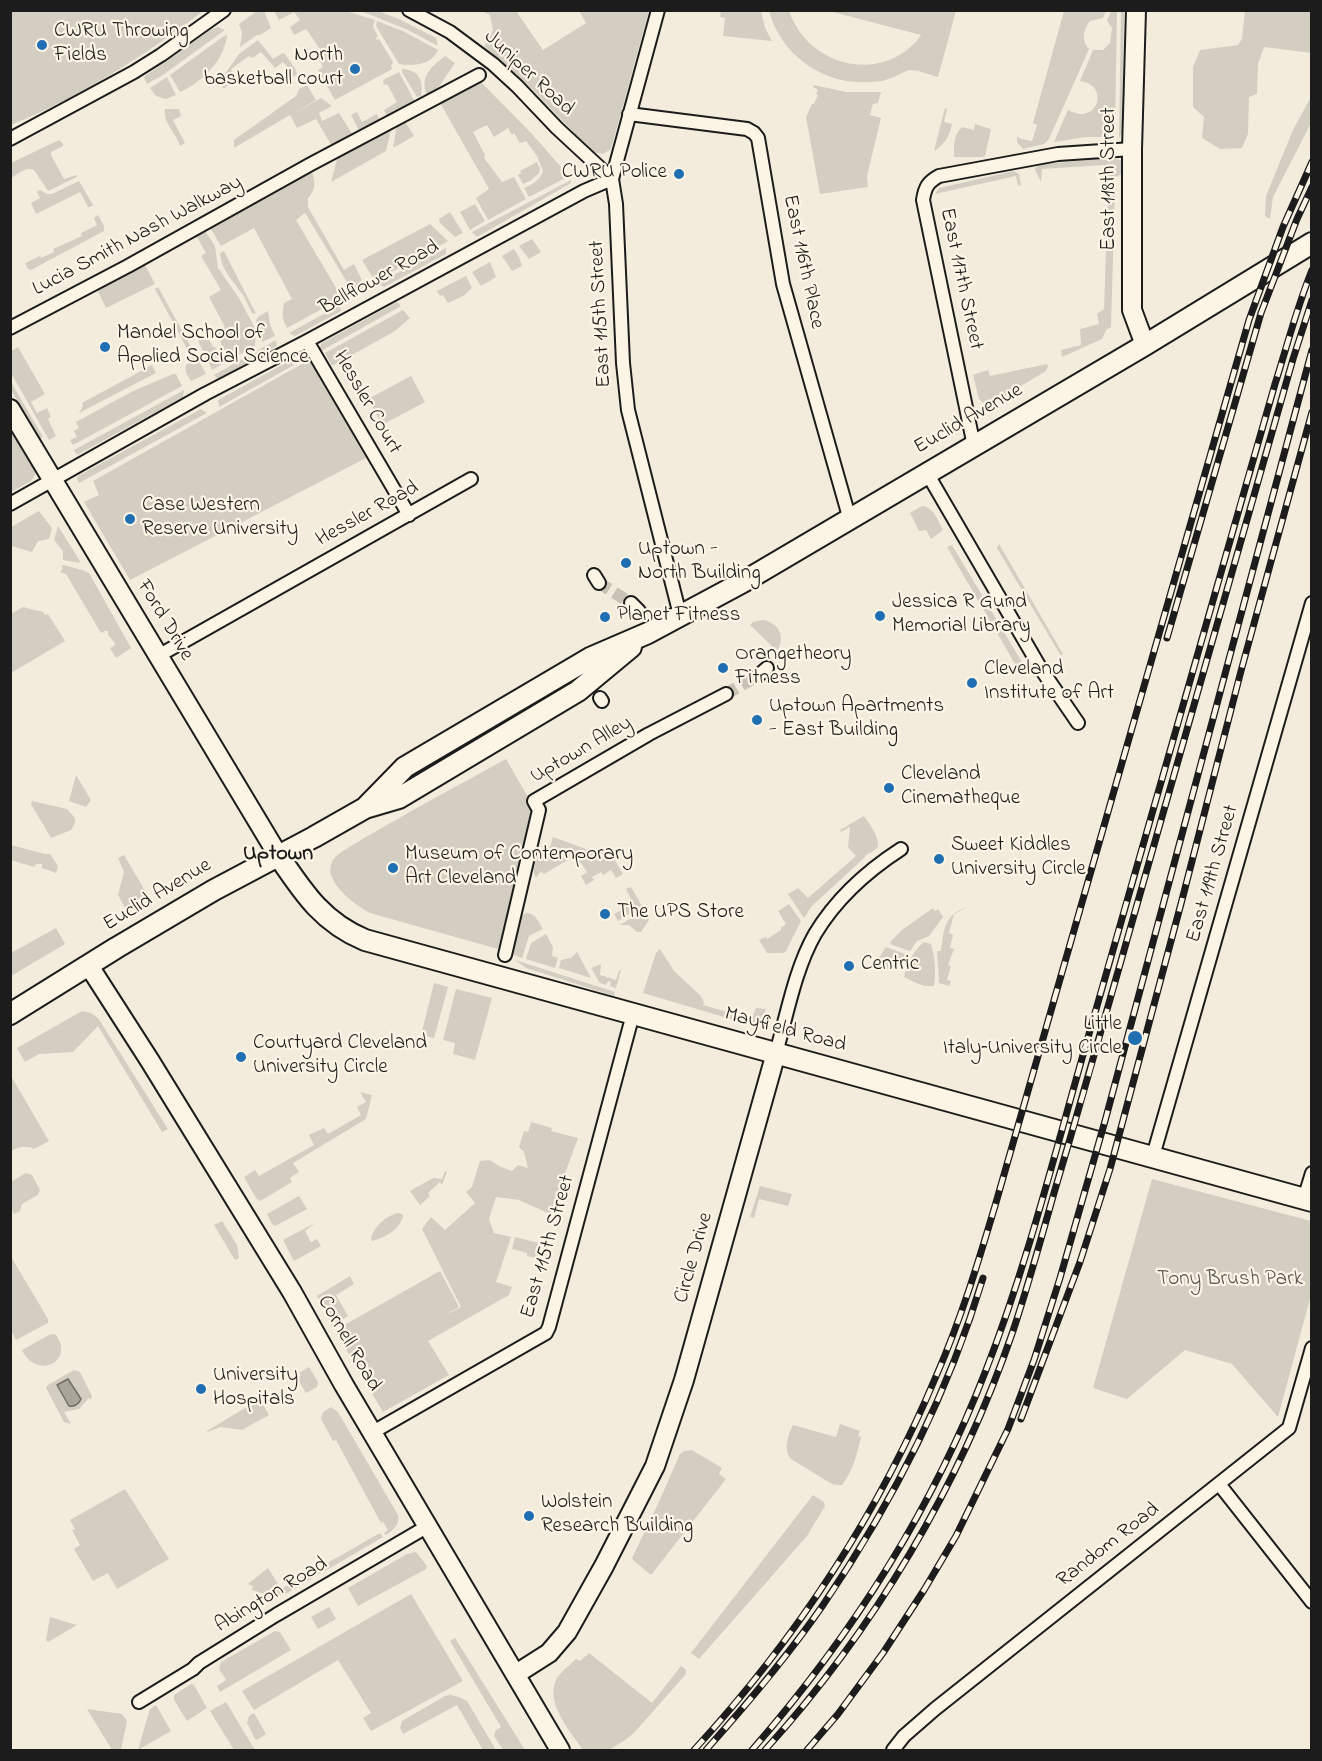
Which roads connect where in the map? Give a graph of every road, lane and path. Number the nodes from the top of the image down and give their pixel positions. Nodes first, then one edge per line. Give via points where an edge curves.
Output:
1 (224, 10) edge
2 (409, 10) edge
3 (658, 10) edge
4 (1136, 10) edge
5 (479, 75) dead end
6 (629, 114) junction
7 (10, 139) edge
8 (1132, 149) junction
9 (612, 179) junction
10 (1311, 243) edge
11 (10, 328) edge
12 (307, 341) junction
13 (1145, 345) junction
14 (10, 409) edge
15 (974, 446) junction
16 (927, 473) junction
17 (471, 479) dead end
18 (52, 480) junction
19 (10, 504) edge
20 (409, 515) junction
21 (850, 520) junction
22 (1311, 603) edge
23 (681, 615) junction
24 (158, 656) junction
25 (726, 694) tunnel mouth
26 (1077, 723) dead end
27 (901, 849) dead end
28 (278, 855) junction
29 (505, 955) dead end
30 (89, 966) junction
31 (10, 1014) edge
32 (633, 1014) junction
33 (776, 1053) junction
34 (1153, 1156) junction
35 (1311, 1173) edge
36 (1308, 1200) edge
37 (1311, 1348) edge
38 (373, 1432) junction
39 (1219, 1484) junction
40 (428, 1526) junction
41 (1311, 1602) edge
42 (516, 1674) junction
43 (139, 1702) dead end
44 (560, 1750) edge
45 (893, 1750) edge

1 - 7 street via 152,61
2 - 9 street, Juniper Road via 450,32 494,64
3 - 6 street, East 115th Street
4 - 8 street, East 118th Street
5 - 11 street, Lucia Smith Nash Walkway
6 - 9 street, East 115th Street
6 - 21 street, East 116th Place via 747,129 758,138 783,284
8 - 13 street, East 118th Street via 1132,310
8 - 15 street, East 117th Street via 1058,154 939,176 925,189 923,200
9 - 12 street, Bellflower Road
9 - 23 street, East 115th Street via 628,411
10 - 13 main road, Euclid Avenue
12 - 18 street, Bellflower Road
12 - 20 street, Hessler Court
13 - 15 main road, Euclid Avenue
14 - 18 street, Ford Drive
15 - 16 main road, Euclid Avenue
16 - 21 main road, Euclid Avenue
16 - 26 street via 1041,669
17 - 20 street, Hessler Road
18 - 19 street, Bellflower Road
18 - 24 street, Ford Drive
20 - 24 street, Hessler Road
21 - 23 main road, Euclid Avenue
22 - 34 street, East 119th Street
23 - 28 main road, Euclid Avenue via 648,633 578,691 399,798 365,808
24 - 28 street, Ford Drive
25 - 29 street, Uptown Alley via 534,801 539,810
27 - 33 street, Circle Drive via 843,896 815,934 800,969
28 - 30 main road, Euclid Avenue
28 - 32 main road, Mayfield Road via 308,899 349,933
30 - 31 main road, Euclid Avenue
30 - 38 street, Cornell Road via 292,1292
32 - 33 main road, Mayfield Road
32 - 38 street, East 115th Street via 546,1333
33 - 34 main road, Mayfield Road
33 - 42 street, Circle Drive via 684,1380 655,1466 567,1632 549,1653
34 - 36 main road, Mayfield Road
35 - 36 street
37 - 39 street, Random Road via 1289,1428
38 - 40 street, Cornell Road
39 - 41 street
39 - 45 street, Random Road via 935,1709
40 - 42 street, Cornell Road
40 - 43 street, Abington Road via 276,1615
42 - 44 street, Cornell Road

